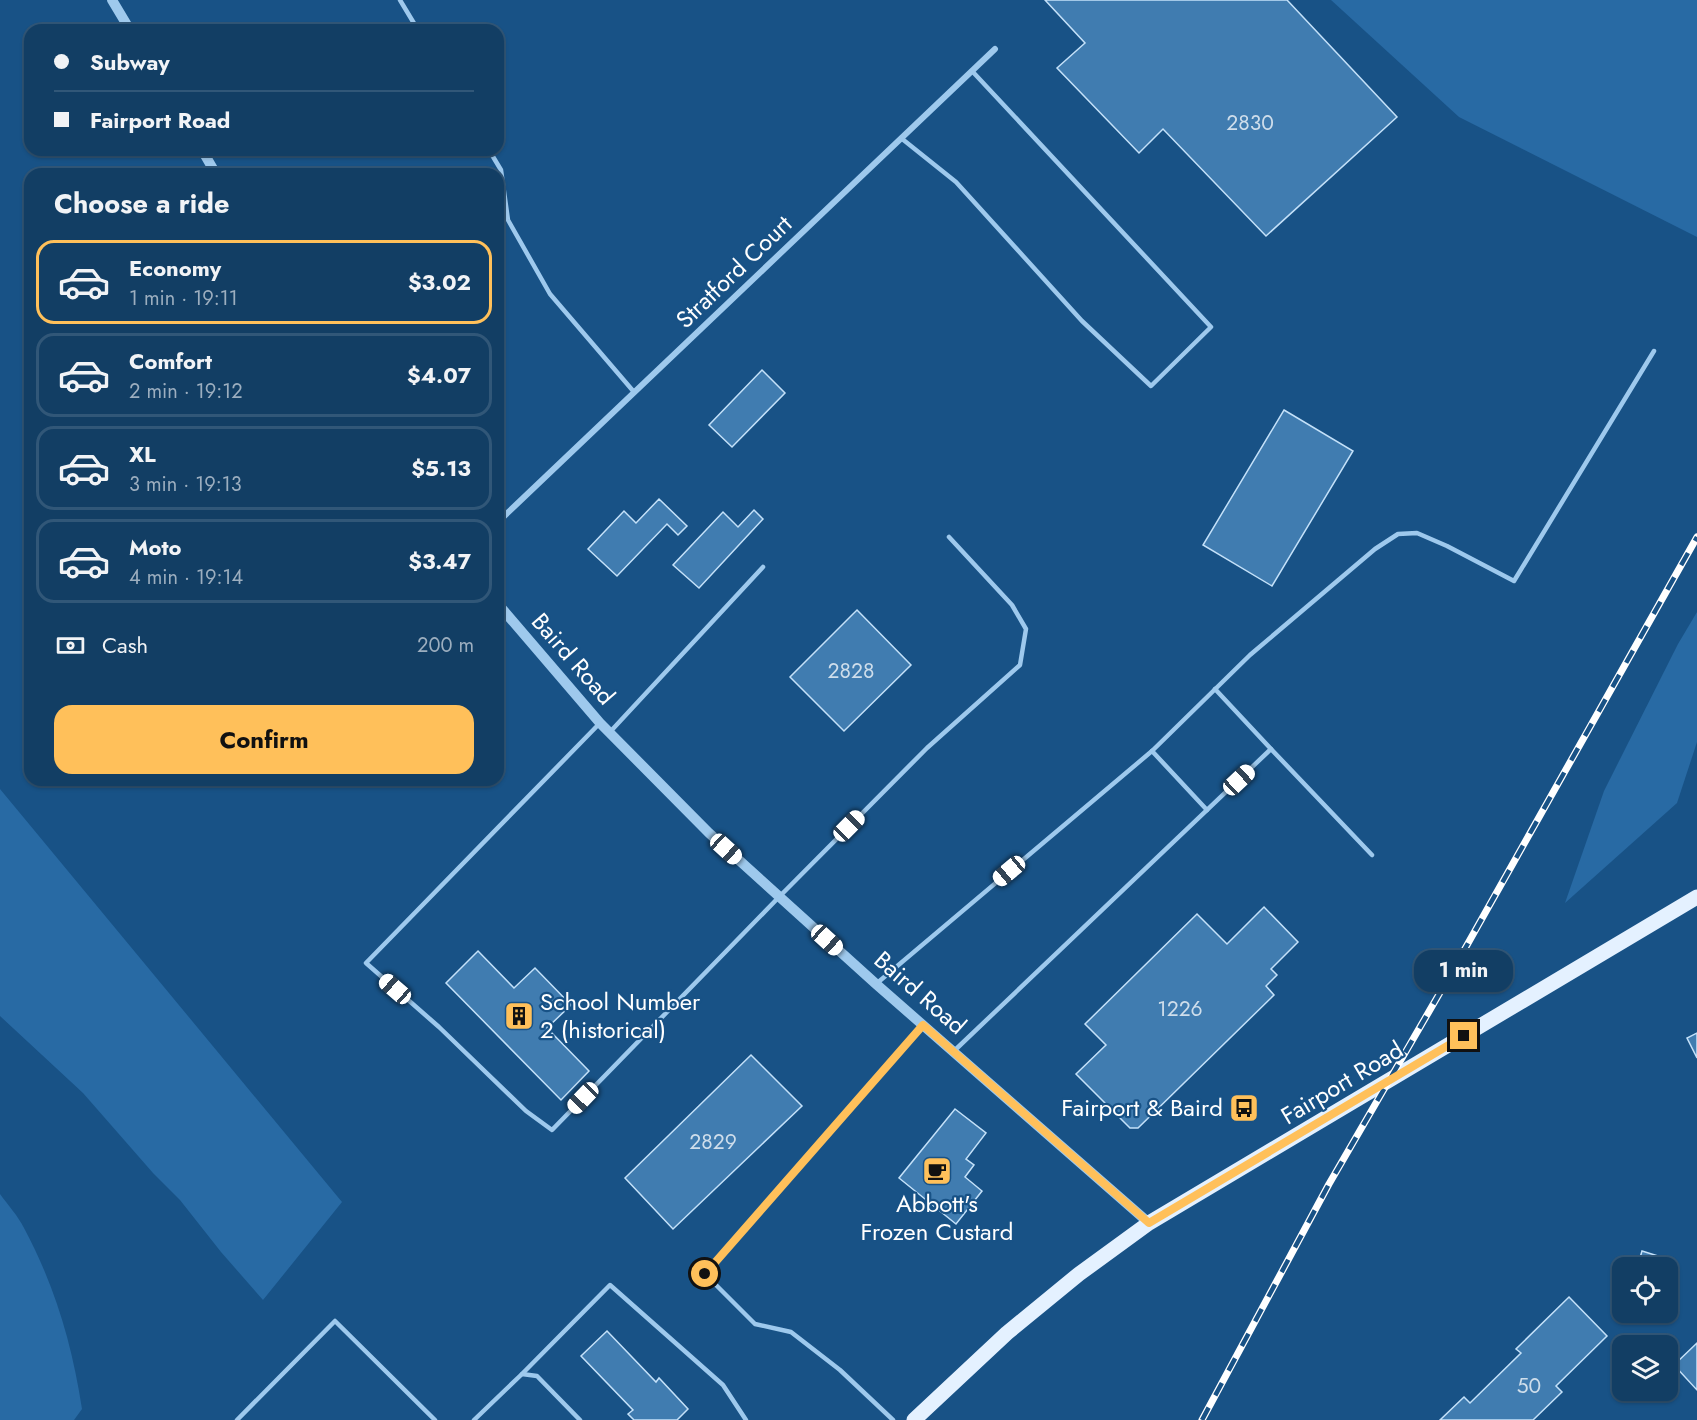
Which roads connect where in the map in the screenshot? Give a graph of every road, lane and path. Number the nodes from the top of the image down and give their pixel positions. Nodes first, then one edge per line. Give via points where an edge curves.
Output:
1 (112, 0) edge
2 (400, 0) edge
3 (126, 24) edge
4 (414, 24) edge
5 (995, 49) dead end
6 (972, 71) junction
7 (901, 138) junction
8 (504, 191) edge
9 (1654, 351) dead end
10 (634, 392) junction
11 (504, 516) edge
12 (949, 537) dead end
13 (763, 567) dead end
14 (504, 611) edge
15 (1215, 690) junction
16 (600, 723) junction
17 (610, 733) junction
18 (1271, 749) junction
19 (1152, 752) junction
20 (1207, 810) junction
21 (1372, 855) dead end
22 (778, 897) junction
23 (1697, 897) edge
24 (876, 984) junction
25 (923, 1025) junction
26 (954, 1052) junction
27 (1149, 1223) junction
28 (522, 1374) junction
29 (238, 1420) edge
30 (435, 1420) edge
31 (474, 1420) edge
32 (580, 1420) edge
33 (746, 1420) edge
34 (893, 1420) edge
35 (914, 1420) edge

1 - 3 street
2 - 4 lane
5 - 6 street, Stratford Court
6 - 7 street, Stratford Court
6 - 7 lane via 1211,327 1151,386 1082,321 956,182
7 - 10 street, Stratford Court
8 - 10 lane via 508,220 550,294
9 - 15 lane via 1514,581 1417,533 1398,534 1250,655
10 - 11 street, Stratford Court
12 - 22 lane via 1012,605 1026,629 1020,665 927,748
13 - 17 lane
14 - 16 street, Baird Road
15 - 18 lane
15 - 19 lane
16 - 17 street, Baird Road
16 - 22 lane via 366,963 526,1112 552,1130
17 - 22 street, Baird Road
18 - 20 lane
18 - 21 lane
19 - 20 lane
19 - 24 lane
20 - 26 lane
22 - 24 street, Baird Road
23 - 27 main road, Fairport Road
24 - 25 street, Baird Road
25 - 26 street, Baird Road
25 - 34 lane via 705,1274 755,1324 791,1332 840,1370
26 - 27 street, Baird Road
27 - 35 main road, Fairport Road via 1007,1333
28 - 31 lane
28 - 32 lane via 537,1376
28 - 33 lane via 610,1285 723,1385
29 - 30 lane via 335,1322

